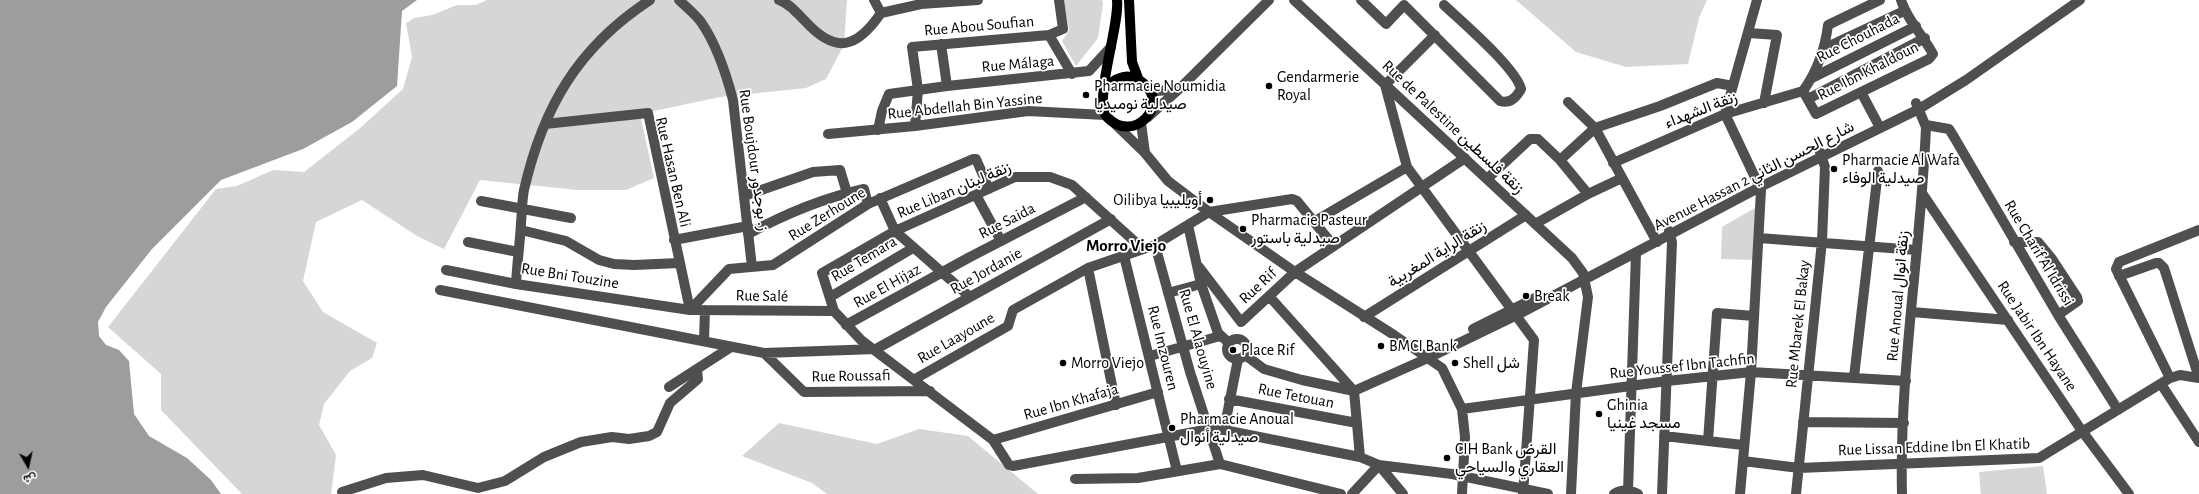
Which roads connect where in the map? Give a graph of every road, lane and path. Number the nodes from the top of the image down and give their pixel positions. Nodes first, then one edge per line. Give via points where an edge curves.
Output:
1 (650, 0) edge
2 (679, 0) edge
3 (779, 0) edge
4 (874, 0) edge
5 (978, 0) edge
6 (1059, 0) edge
7 (1117, 0) edge
8 (1129, 0) edge
9 (1269, 0) edge
10 (1294, 0) edge
11 (1361, 0) edge
12 (1757, 0) edge
13 (1880, 0) edge
14 (1901, 0) edge
15 (2069, 0) edge
16 (2080, 0) edge
17 (967, 1) edge
18 (920, 2) edge
19 (1444, 5) dead end
20 (1904, 11) junction
21 (881, 13) junction
22 (1916, 26) junction
23 (1749, 33) junction
24 (1049, 35) junction
25 (1435, 35) junction
26 (1925, 38) junction
27 (941, 44) junction
28 (1110, 47) junction
29 (1825, 48) junction
30 (1072, 74) junction
31 (1138, 78) junction
32 (1812, 78) junction
33 (1385, 85) junction
34 (947, 86) junction
35 (1733, 86) junction
36 (1148, 87) junction
37 (1179, 89) junction
38 (918, 90) junction
39 (1104, 91) junction
40 (1861, 92) junction
41 (1806, 95) junction
42 (1568, 102) dead end
43 (1764, 103) junction
44 (1918, 106) junction
45 (1725, 114) junction
46 (1105, 115) junction
47 (1144, 120) junction
48 (545, 124) junction
49 (1115, 124) junction
50 (1878, 124) junction
51 (1926, 124) junction
52 (915, 126) junction
53 (1595, 128) junction
54 (878, 130) junction
55 (828, 134) dead end
56 (1145, 153) junction
57 (1821, 154) junction
58 (1465, 158) junction
59 (1560, 160) junction
60 (1613, 163) junction
61 (1407, 168) junction
62 (1878, 171) dead end
63 (1622, 178) junction
64 (1487, 179) junction
65 (1759, 185) junction
66 (1422, 188) junction
67 (989, 189) junction
68 (847, 192) junction
69 (1588, 194) junction
70 (1922, 194) junction
71 (976, 195) junction
72 (744, 196) junction
73 (1086, 197) junction
74 (880, 198) junction
75 (481, 201) dead end
76 (868, 204) junction
77 (523, 209) junction
78 (1209, 212) junction
79 (1526, 216) junction
80 (571, 218) dead end
81 (1111, 219) junction
82 (1315, 221) junction
83 (1535, 224) junction
84 (1188, 225) junction
85 (521, 230) junction
86 (748, 230) junction
87 (2199, 230) edge
88 (895, 231) junction
89 (1670, 232) junction
90 (1759, 238) junction
91 (674, 240) junction
92 (1656, 240) junction
93 (1001, 241) junction
94 (1822, 241) junction
95 (468, 242) dead end
96 (2014, 242) junction
97 (1155, 245) junction
98 (1333, 245) junction
99 (1868, 246) junction
100 (913, 248) junction
101 (1143, 250) junction
102 (1916, 250) junction
103 (1470, 251) junction
104 (518, 252) junction
105 (1636, 253) junction
106 (1124, 256) junction
107 (679, 263) junction
108 (1197, 264) junction
109 (752, 267) junction
110 (1088, 268) junction
111 (446, 270) dead end
112 (1295, 272) junction
113 (2117, 272) junction
114 (942, 273) junction
115 (1585, 276) junction
116 (516, 284) junction
117 (1201, 284) junction
118 (440, 290) dead end
119 (1168, 293) junction
120 (1269, 296) junction
121 (830, 297) junction
122 (970, 297) junction
123 (690, 310) junction
124 (705, 310) junction
125 (834, 311) junction
126 (1515, 312) junction
127 (1912, 312) junction
128 (2058, 315) junction
129 (1754, 316) junction
130 (1364, 317) junction
131 (2008, 320) junction
132 (1241, 322) junction
133 (846, 325) junction
134 (1220, 336) junction
135 (704, 340) junction
136 (1239, 340) junction
137 (1229, 343) junction
138 (730, 347) junction
139 (1183, 347) junction
140 (876, 350) junction
141 (764, 353) junction
142 (1150, 356) junction
143 (1426, 356) junction
144 (1241, 357) junction
145 (697, 370) junction
146 (1752, 372) junction
147 (1807, 375) junction
148 (1712, 376) junction
149 (1854, 377) junction
150 (2199, 378) edge
151 (915, 379) junction
152 (1667, 381) junction
153 (1906, 381) junction
154 (2166, 381) junction
155 (1632, 385) junction
156 (669, 387) dead end
157 (930, 391) junction
158 (1354, 391) junction
159 (1158, 392) junction
160 (1576, 393) junction
161 (1229, 398) junction
162 (1530, 400) junction
163 (1116, 405) junction
164 (1462, 409) junction
165 (2118, 410) junction
166 (1803, 422) junction
167 (1357, 423) junction
168 (1904, 423) junction
169 (1210, 429) junction
170 (1224, 430) junction
171 (2082, 431) junction
172 (1169, 436) junction
173 (1664, 436) junction
174 (992, 440) junction
175 (1708, 441) junction
176 (2199, 442) edge
177 (1743, 445) junction
178 (1360, 457) junction
179 (1743, 461) junction
180 (1220, 464) junction
181 (1379, 464) junction
182 (1901, 464) junction
183 (1799, 468) junction
184 (1177, 471) junction
185 (1463, 476) junction
186 (1075, 479) dead end
187 (1628, 490) junction
188 (1523, 491) edge
189 (342, 492) dead end
190 (1340, 494) edge
191 (1352, 494) edge
192 (1403, 494) edge
193 (1462, 494) edge
194 (1548, 494) edge
195 (1570, 494) edge
196 (1614, 494) edge
197 (1638, 494) edge
198 (1662, 494) edge
199 (1740, 494) edge
200 (1796, 494) edge
201 (1902, 494) edge
202 (2129, 494) edge

1 - 48 street via 584,55 566,80
2 - 72 street, Rue Boujdour ز. بوجدور via 700,22 727,76 733,100
3 - 21 street via 794,8 805,22 837,44 852,43 873,25
4 - 21 street
5 - 17 street
6 - 24 street via 1063,29
7 - 28 main road via 1118,13
8 - 31 main road via 1132,62
9 - 37 street
10 - 33 street, Rue de Palestine زنقة فلسطين
11 - 25 street via 1386,24 1404,5
12 - 23 street
13 - 29 street via 1828,24
14 - 20 street
15 - 44 street, Avenue Hassan 2 شارع الحسن الثاني
16 - 44 street, Avenue Hassan 2 شارع الحسن الثاني via 1966,80
17 - 18 street
18 - 21 street
19 - 25 street via 1510,70 1521,89 1518,95 1506,103 1500,101
20 - 22 street
20 - 29 street
22 - 26 street
22 - 32 street, Rue Chouhada
23 - 35 street
23 - 43 street via 1777,35
24 - 27 street, Rue Abou Soufian
24 - 30 street
25 - 33 street
26 - 40 street, Rue Ibn Khaldoun via 1933,54 1929,59
26 - 41 street, زنقة الشهداء
27 - 34 street
27 - 38 street, Rue Abou Soufian via 912,47
28 - 30 street, Rue Málaga via 1089,71
28 - 39 main road
29 - 32 street
30 - 34 street, Rue Málaga
31 - 36 main road
31 - 39 main road via 1125,76 1113,81
32 - 41 street
33 - 58 street, Rue de Palestine زنقة فلسطين
33 - 61 street
34 - 38 street, Rue Málaga
35 - 45 street
35 - 53 street via 1717,83
36 - 37 street via 1157,91
36 - 47 main road via 1153,99 1152,108
37 - 47 street
38 - 52 street
38 - 54 street, Rue Málaga via 889,94
39 - 46 main road via 1102,102
40 - 41 street, Rue Ibn Khaldoun via 1816,114
40 - 50 street
41 - 43 street, زنقة الشهداء
42 - 53 street
43 - 45 street, زنقة الشهداء
44 - 50 street, Avenue Hassan 2 شارع الحسن الثاني
44 - 51 street, Rue Anoual زنقة انوال
44 - 57 street, Avenue Hassan 2 شارع الحسن الثاني
45 - 60 street, زنقة الشهداء
45 - 65 street
46 - 49 main road
46 - 52 street, Rue Abdellah Bin Yassine via 1028,111
47 - 49 main road via 1128,127
47 - 56 street
48 - 77 street via 524,191
48 - 91 street, Rue Hasan Ben Ali via 648,113
49 - 56 street
50 - 57 street, Avenue Hassan 2 شارع الحسن الثاني
51 - 70 street, Rue Anoual زنقة انوال
51 - 96 street, Rue Charif Al Idrissi via 1949,129
52 - 54 street, Rue Abdellah Bin Yassine
53 - 59 street
53 - 60 street
54 - 55 street, Rue Abdellah Bin Yassine
56 - 78 street via 1168,181
57 - 65 street, Avenue Hassan 2 شارع الحسن الثاني
57 - 94 street, Rue Mbarek El Bakay via 1825,167
58 - 64 street, Rue de Palestine زنقة فلسطين
58 - 66 street, Rue Rif
59 - 64 street via 1538,139 1530,139
59 - 69 street
60 - 63 street
61 - 66 street
61 - 82 street
62 - 99 street
63 - 69 street
63 - 92 street
64 - 79 street, Rue de Palestine زنقة فلسطين
65 - 89 street, Avenue Hassan 2 شارع الحسن الثاني
65 - 90 street
66 - 98 street, Rue Rif
66 - 103 street
67 - 71 street, Rue Liban زنقة لبنان
67 - 73 street, Rue Liban زنقة لبنان via 1015,177 1050,177 1072,185
67 - 74 street, Rue Zerhoune via 976,159 973,159
68 - 72 street via 840,170 813,172
68 - 76 street via 864,189
68 - 86 street
69 - 83 street
70 - 102 street, Rue Anoual زنقة انوال
70 - 131 street, Rue Jabir Ibn Hayane
71 - 88 street, Rue Liban زنقة لبنان
71 - 93 street
72 - 86 street, Rue Boujdour ز. بوجدور
73 - 81 street, Rue Liban زنقة لبنان
73 - 93 street, Rue Saida
74 - 76 street, Rue Zerhoune
74 - 88 street
75 - 77 street
76 - 109 street, Rue Zerhoune via 773,264
77 - 80 street
77 - 85 street
78 - 82 street via 1292,199 1297,201
78 - 84 street, Rue Laayoune
78 - 112 street
79 - 83 street, Rue de Palestine زنقة فلسطين
79 - 103 street, زنقة الراية المغربية
81 - 101 street, Rue Liban زنقة لبنان
81 - 122 street, Rue Jordanie
82 - 98 street
83 - 115 street, Rue de Palestine زنقة فلسطين via 1572,258
84 - 97 street, Rue Laayoune
84 - 108 street
85 - 104 street
85 - 107 street via 566,241 599,260 614,264
86 - 91 street
86 - 109 street, Rue Boujdour ز. بوجدور
87 - 113 street via 2119,262
88 - 100 street
88 - 121 street, Rue Liban زنقة لبنان via 822,273
89 - 92 street, Avenue Hassan 2 شارع الحسن الثاني
89 - 152 street
90 - 94 street
90 - 129 street
91 - 107 street, Rue Hasan Ben Ali
92 - 105 street, Avenue Hassan 2 شارع الحسن الثاني
92 - 115 street, Avenue Hassan 2 شارع الحسن الثاني
93 - 114 street, Rue Saida
94 - 99 street
94 - 147 street, Rue Mbarek El Bakay
95 - 104 street
96 - 128 street, Rue Charif Al Idrissi
96 - 128 street via 2038,242 2077,297 2078,301
97 - 101 street, Rue Laayoune
97 - 119 street, Rue El Alaouyine
98 - 112 street, Rue Rif
99 - 102 street
99 - 149 street
100 - 114 street
100 - 121 street, Rue Temara
101 - 106 street, Rue Laayoune
102 - 127 street, Rue Anoual زنقة انوال
103 - 126 street
103 - 130 street, زنقة الراية المغربية
104 - 116 street
105 - 115 street, Avenue Hassan 2 شارع الحسن الثاني
105 - 155 street
106 - 110 street, Rue Laayoune
106 - 142 street, Rue Imzouren
107 - 123 street, Rue Hasan Ben Ali
108 - 117 street
108 - 132 street
109 - 123 street, Rue Zerhoune via 729,269
110 - 151 street, Rue Laayoune via 1013,310 1008,326
110 - 163 street
111 - 116 street, Rue Bni Touzine
112 - 120 street, Rue Rif
112 - 130 street
113 - 150 street via 2159,262 2164,268
113 - 154 street
114 - 122 street
114 - 133 street, Rue El Hijaz
115 - 126 street, Avenue Hassan 2 شارع الحسن الثاني
115 - 160 street via 1588,297
116 - 123 street, Rue Bni Touzine
117 - 119 street
117 - 134 street
118 - 135 street
119 - 139 street, Rue El Alaouyine
120 - 132 street, Rue Rif
120 - 158 street
121 - 125 street
122 - 140 street, Rue Jordanie
123 - 124 street, Rue Salé
124 - 125 street, Rue Salé
124 - 135 street
125 - 133 street
126 - 143 street, Avenue Hassan 2 شارع الحسن الثاني
126 - 162 street via 1534,340
127 - 131 street
127 - 153 street, Rue Anoual زنقة انوال
128 - 165 street, Rue Charif Al Idrissi
129 - 146 street
129 - 148 street via 1717,313
130 - 143 street
131 - 171 street, Rue Jabir Ibn Hayane
132 - 136 street
133 - 140 street
134 - 137 street
134 - 139 street
135 - 138 street
136 - 137 street
136 - 144 street via 1246,345
137 - 144 street via 1228,353 1232,358
138 - 141 street
138 - 145 street
139 - 142 street
139 - 169 street, Rue El Alaouyine
140 - 141 street
140 - 151 street
141 - 157 street, Rue Roussafi via 804,392
142 - 159 street, Rue Imzouren
143 - 158 street, Avenue Hassan 2 شارع الحسن الثاني
143 - 164 street via 1442,368
144 - 158 street via 1264,370
144 - 161 street
145 - 156 street
145 - 189 street via 698,379 670,403 657,432 649,436 629,439 612,437 581,442 544,457 505,481 478,488 423,475 386,478
146 - 147 street, Rue Youssef Ibn Tachfin
146 - 148 street, Rue Youssef Ibn Tachfin
146 - 177 street
147 - 149 street, Rue Youssef Ibn Tachfin
147 - 166 street, Rue Mbarek El Bakay
148 - 152 street, Rue Youssef Ibn Tachfin
148 - 175 street
149 - 153 street, Rue Youssef Ibn Tachfin
150 - 154 street, Rue Lissan Eddine Ibn El Khatib via 2180,375
151 - 157 street
152 - 155 street, Rue Youssef Ibn Tachfin
152 - 173 street
153 - 168 street, Rue Anoual زنقة انوال
154 - 165 street, Rue Lissan Eddine Ibn El Khatib
154 - 176 street
155 - 160 street, Rue Youssef Ibn Tachfin
155 - 187 street
157 - 174 street
158 - 167 street
159 - 163 street, Rue Ibn Khafaja
159 - 172 street, Rue Imzouren
160 - 162 street, Rue Youssef Ibn Tachfin
160 - 195 street
161 - 167 street, Rue Tetouan
161 - 170 street
162 - 164 street, Rue Youssef Ibn Tachfin
162 - 188 street
163 - 174 street, Rue Ibn Khafaja
164 - 185 street via 1465,437
165 - 171 street, Rue Lissan Eddine Ibn El Khatib
166 - 168 street
166 - 183 street, Rue Mbarek El Bakay
167 - 178 street
168 - 182 street, Rue Anoual زنقة انوال
169 - 170 street
169 - 172 street
169 - 180 street, Rue El Alaouyine
170 - 178 street
171 - 182 street, Rue Lissan Eddine Ibn El Khatib via 2039,458
171 - 202 street, Rue Jabir Ibn Hayane
172 - 174 street via 1013,466 1009,465
172 - 184 street, Rue Imzouren
173 - 175 street
173 - 198 street
175 - 177 street
177 - 179 street
178 - 181 street
179 - 183 street, Rue Lissan Eddine Ibn El Khatib
179 - 199 street
180 - 184 street
180 - 190 street
181 - 185 street
181 - 191 street
181 - 192 street
182 - 183 street, Rue Lissan Eddine Ibn El Khatib
182 - 201 street, Rue Anoual زنقة انوال
183 - 200 street, Rue Mbarek El Bakay
184 - 186 street via 1138,478
185 - 188 street
185 - 193 street
187 - 196 street
187 - 197 street
188 - 194 street

